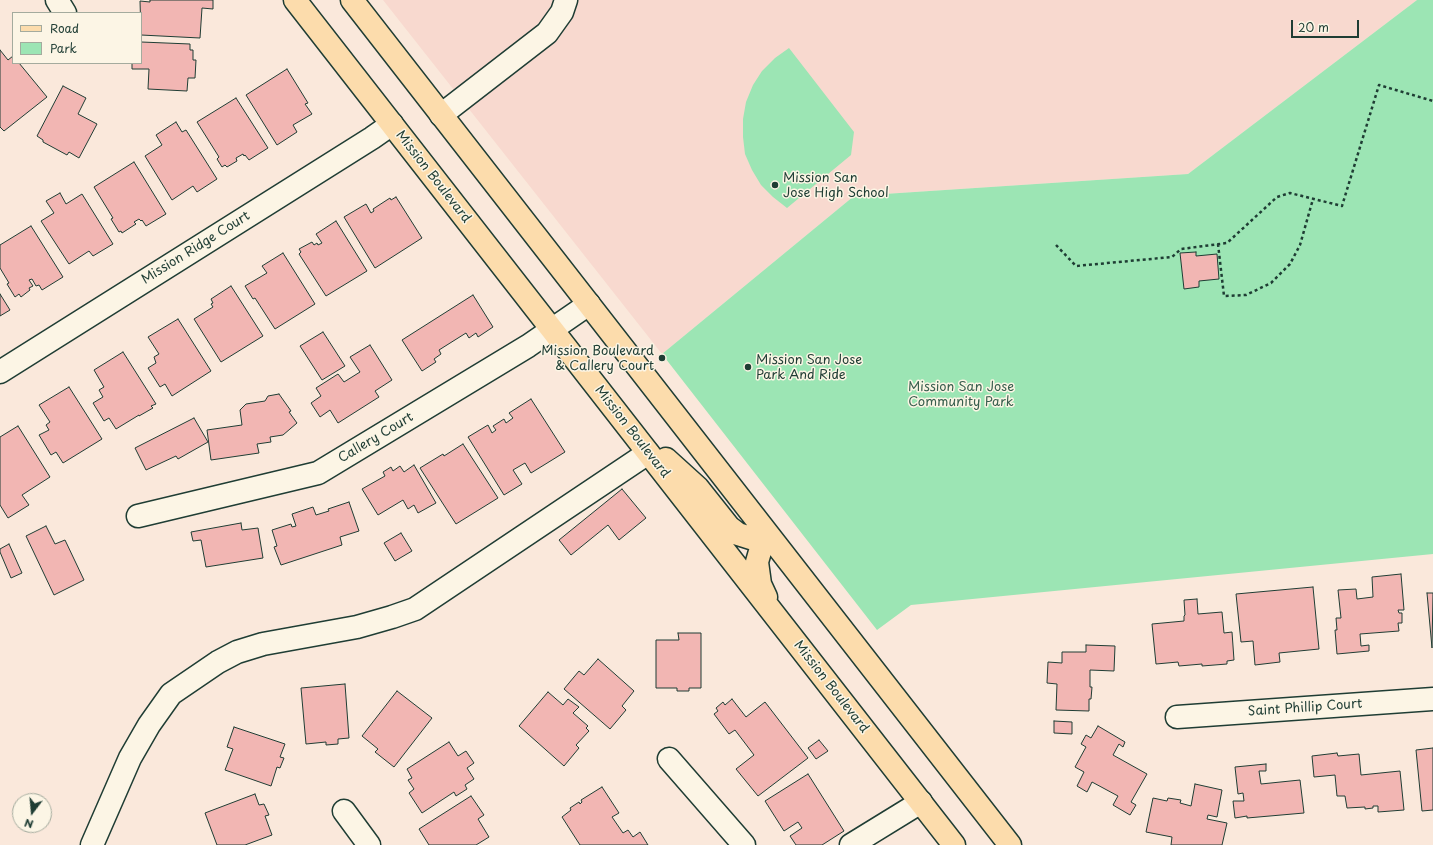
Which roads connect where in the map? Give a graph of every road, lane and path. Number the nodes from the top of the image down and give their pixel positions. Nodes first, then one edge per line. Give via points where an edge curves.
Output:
1 (57, 0) edge
2 (295, 0) edge
3 (352, 0) edge
4 (566, 0) edge
5 (64, 12) edge
6 (1433, 101) edge
7 (441, 115) junction
8 (392, 124) junction
9 (1313, 200) junction
10 (1218, 244) junction
11 (1056, 245) dead end
12 (589, 304) junction
13 (552, 330) junction
14 (0, 372) edge
15 (623, 420) junction
16 (648, 453) junction
17 (138, 516) dead end
18 (771, 539) junction
19 (775, 615) junction
20 (1433, 698) edge
21 (1177, 717) dead end
22 (669, 759) dead end
23 (921, 802) junction
24 (344, 811) dead end
25 (92, 845) edge
26 (369, 845) edge
27 (744, 845) edge
28 (851, 845) edge
29 (954, 845) edge
30 (1010, 845) edge

1 - 5 street
2 - 8 main road, Mission Boulevard
3 - 7 main road
4 - 7 street via 562,12 547,33
6 - 9 path via 1379,85 1342,206
7 - 12 main road
8 - 13 main road, Mission Boulevard
8 - 14 street, Mission Ridge Court
9 - 10 path via 1290,193 1277,197 1227,243
9 - 10 path via 1300,245 1290,264 1271,283 1246,295 1224,296
10 - 11 path via 1181,249 1172,257 1076,266
12 - 13 street, Callery Court
12 - 18 main road
13 - 15 main road, Mission Boulevard
13 - 17 street, Callery Court via 318,473
15 - 16 main road, Mission Boulevard
15 - 18 main road via 698,488 729,527 738,534 757,540
16 - 19 main road, Mission Boulevard
16 - 25 street via 415,609 357,627 263,644 237,652 171,694 130,758
18 - 19 main road via 761,548 757,562 760,584
18 - 30 main road
19 - 23 main road, Mission Boulevard
20 - 21 street, Saint Phillip Court
22 - 27 street
23 - 28 street
23 - 29 main road, Mission Boulevard
24 - 26 street

